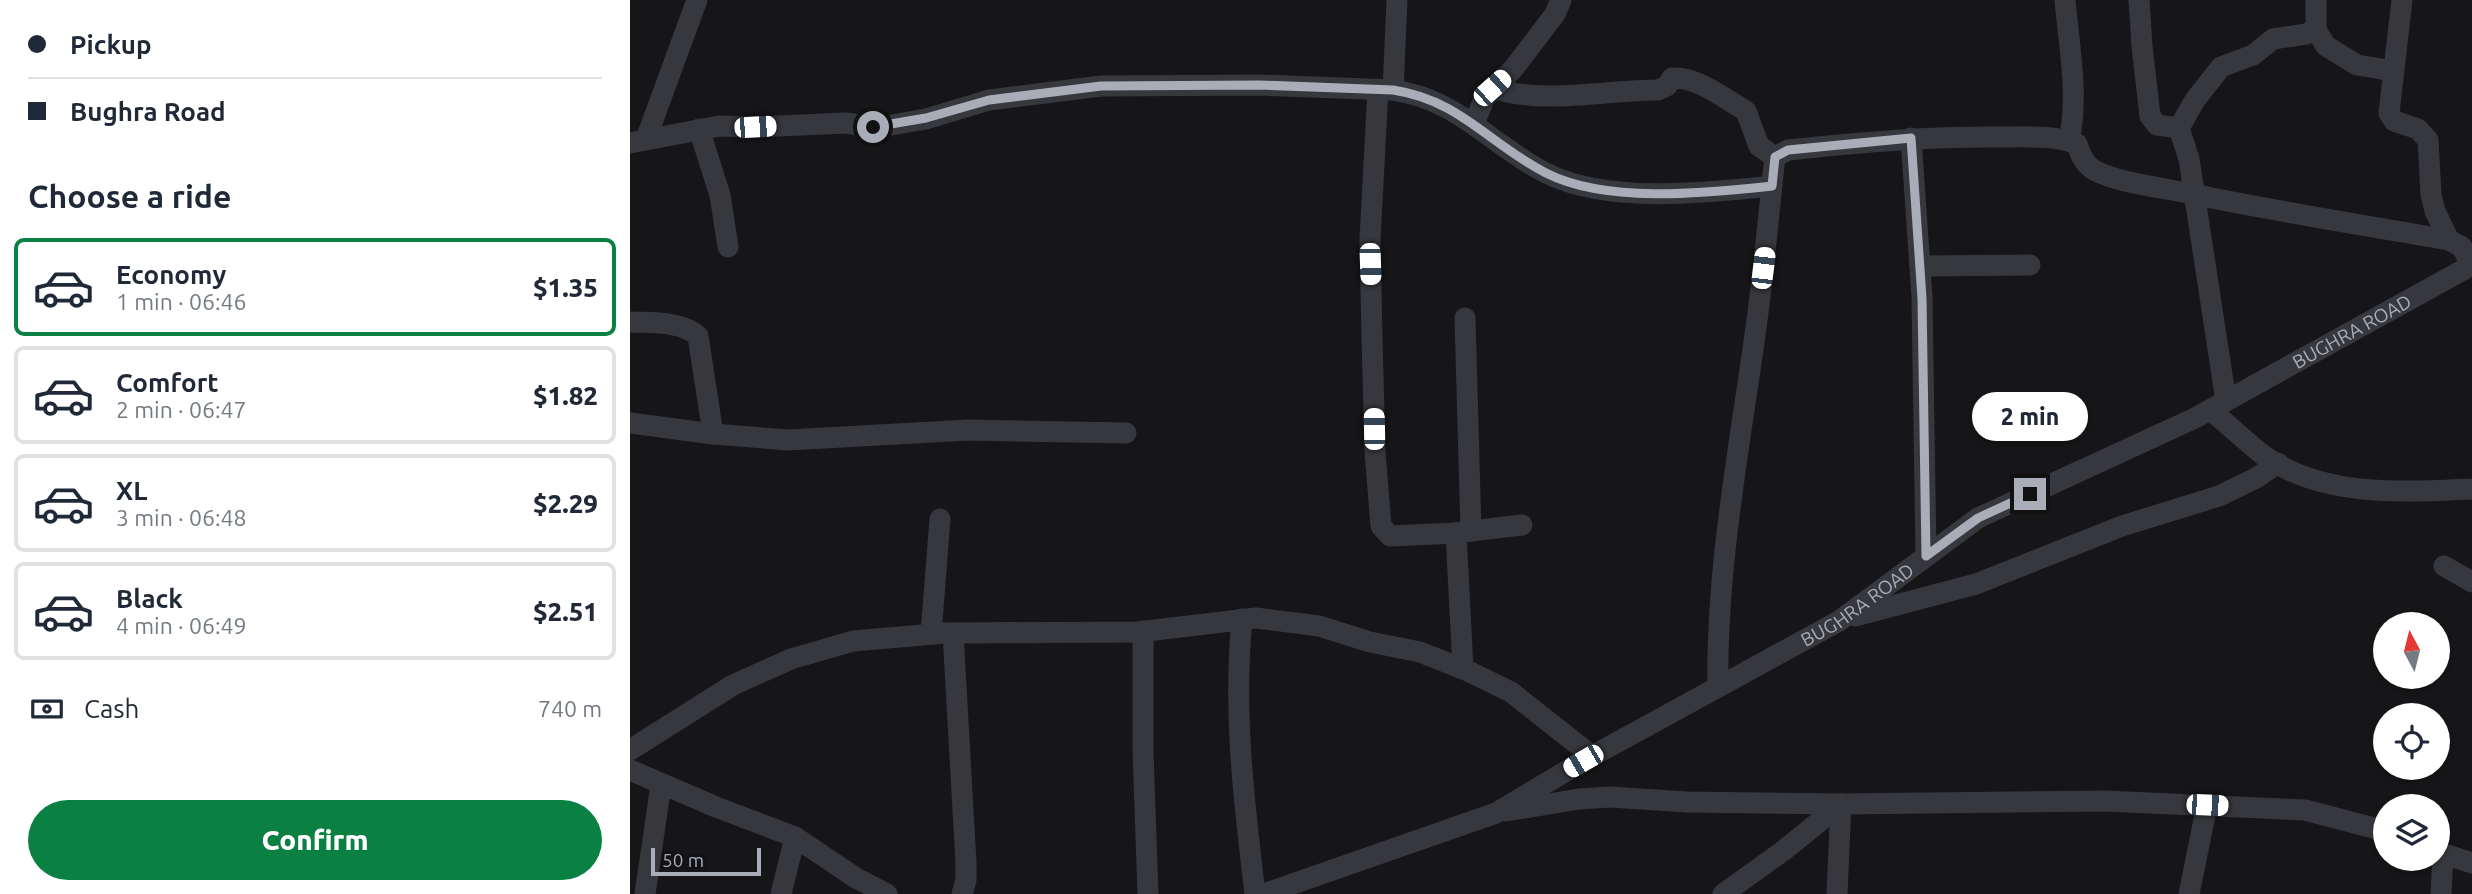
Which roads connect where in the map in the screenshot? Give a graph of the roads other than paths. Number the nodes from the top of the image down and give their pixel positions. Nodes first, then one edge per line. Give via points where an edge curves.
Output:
1 (697, 0) edge
2 (1397, 0) edge
3 (1561, 0) edge
4 (2065, 0) edge
5 (2139, 0) edge
6 (2316, 0) edge
7 (2402, 0) edge
8 (2316, 30) junction
9 (2394, 71) junction
10 (1492, 88) junction
11 (1385, 89) junction
12 (1474, 124) junction
13 (2179, 128) junction
14 (699, 129) junction
15 (1911, 138) junction
16 (638, 141) edge
17 (2069, 141) junction
18 (1775, 157) junction
19 (1772, 186) junction
20 (2194, 194) junction
21 (2449, 240) junction
22 (729, 247) dead end
23 (2030, 265) dead end
24 (2472, 265) edge
25 (1920, 266) junction
26 (1465, 318) dead end
27 (630, 322) edge
28 (2218, 405) junction
29 (630, 423) edge
30 (1126, 433) dead end
31 (713, 434) junction
32 (2278, 463) junction
33 (2472, 489) edge
34 (940, 519) dead end
35 (1522, 525) dead end
36 (1464, 532) junction
37 (1926, 556) junction
38 (2444, 566) dead end
39 (2472, 582) edge
40 (1242, 620) junction
41 (1839, 621) junction
42 (1143, 631) junction
43 (953, 633) junction
44 (931, 634) junction
45 (1462, 669) junction
46 (1718, 687) junction
47 (630, 750) edge
48 (1592, 756) junction
49 (630, 771) edge
50 (661, 785) junction
51 (1841, 804) junction
52 (2207, 805) junction
53 (1496, 813) junction
54 (2373, 828) edge
55 (794, 837) junction
56 (2450, 856) edge
57 (2472, 863) edge
58 (2440, 871) edge
59 (645, 894) edge
60 (782, 894) edge
61 (887, 894) edge
62 (962, 894) edge
63 (1148, 894) edge
64 (1255, 894) edge
65 (1264, 894) edge
66 (1723, 894) edge
67 (1837, 894) edge
68 (2189, 894) edge
69 (2441, 894) edge

1 - 16 street
2 - 11 street
3 - 10 street via 1514,68
4 - 17 street via 2072,74
5 - 13 street via 2150,116 2157,125
6 - 8 street
7 - 9 street
8 - 9 street via 2326,46 2349,61
8 - 13 street via 2273,39 2253,55 2221,67
9 - 21 street via 2389,113 2428,140 2431,195
10 - 12 street
10 - 18 street via 1511,94 1581,95 1658,90 1672,78 1681,78 1746,111 1759,146
11 - 12 street via 1432,99
11 - 14 street via 1101,86 989,100 886,126 846,123
11 - 36 street via 1370,239 1381,526 1390,536 1401,537
12 - 19 street via 1491,139 1570,183 1662,194
13 - 20 street
14 - 16 street
14 - 22 street via 720,195
15 - 17 street
15 - 18 street via 1788,150
15 - 25 street
17 - 20 street via 2077,144 2081,157 2095,170
18 - 19 street
19 - 46 street via 1717,632
20 - 21 street
20 - 28 street
21 - 24 street via 2462,247
23 - 25 street
24 - 28 street, BUGHRA ROAD
25 - 37 street
26 - 36 street
27 - 31 street via 681,327 698,336
28 - 32 street via 2263,455
28 - 37 street, BUGHRA ROAD via 1978,518
29 - 31 street
30 - 31 street via 969,430 788,440
32 - 33 street via 2317,482 2379,491
32 - 41 street via 2219,496 2122,526 1976,584
34 - 44 street
35 - 36 street
36 - 45 street
37 - 41 street, BUGHRA ROAD
38 - 39 street
40 - 42 street
40 - 45 street via 1319,626 1420,652
40 - 64 street via 1237,666 1239,751
41 - 46 street, BUGHRA ROAD
42 - 43 street
42 - 63 street
43 - 44 street
43 - 62 street via 966,863
44 - 47 street via 853,641 791,659 733,685
45 - 48 street via 1511,692
46 - 48 street, BUGHRA ROAD
48 - 53 street, BUGHRA ROAD
49 - 50 street
50 - 55 street
50 - 59 street
51 - 52 street via 2105,800
51 - 53 street via 1610,797
51 - 66 street
51 - 67 street
52 - 54 street via 2305,810
52 - 68 street
53 - 65 street, BUGHRA ROAD
55 - 60 street
55 - 61 street
56 - 57 street
58 - 69 street

